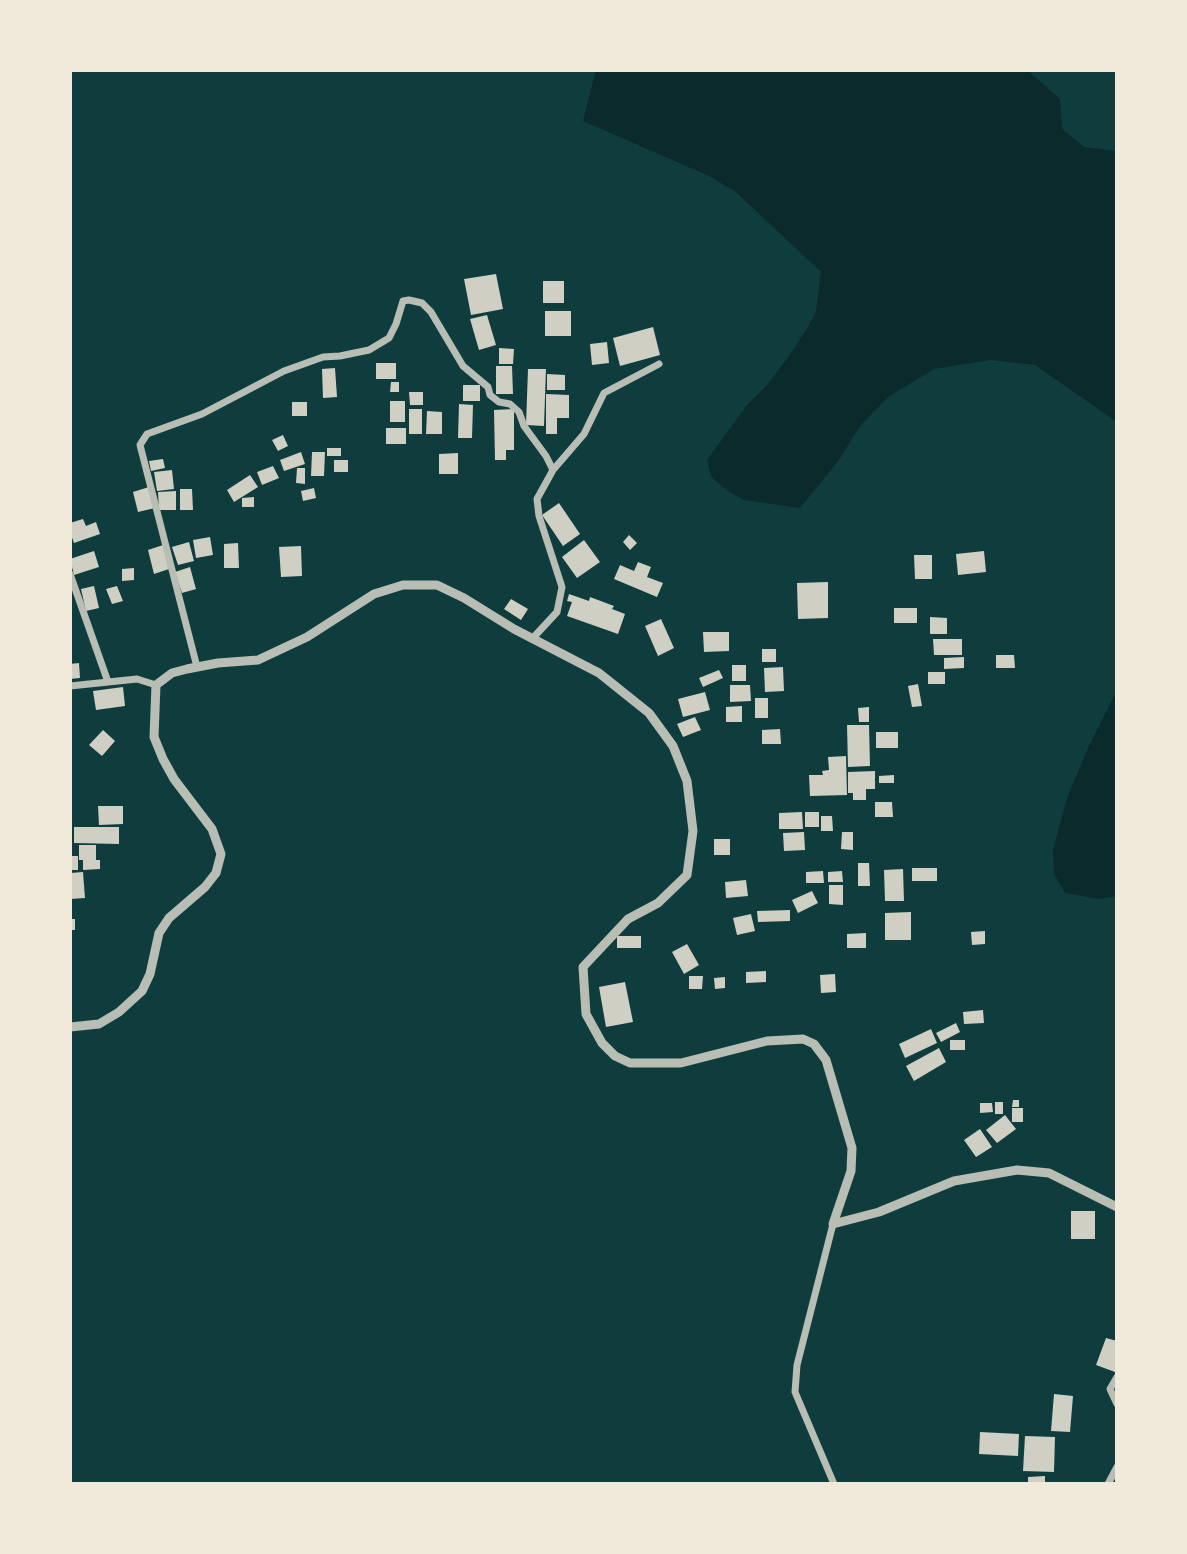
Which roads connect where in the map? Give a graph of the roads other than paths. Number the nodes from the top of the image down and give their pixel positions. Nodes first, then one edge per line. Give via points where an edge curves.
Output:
1 (659, 364) dead end
2 (553, 470) junction
3 (70, 574) edge
4 (532, 639) junction
5 (198, 667) junction
6 (108, 682) junction
7 (156, 685) junction
8 (70, 686) edge
9 (70, 1027) edge
10 (1117, 1207) edge
11 (833, 1224) junction
12 (1117, 1377) edge
13 (1117, 1404) edge
14 (1117, 1467) edge
15 (834, 1484) edge
16 (1108, 1484) edge

1 - 2 street via 604,393 584,434
2 - 4 street via 537,499 562,587 557,612
2 - 5 street via 519,412 490,395 488,387 463,366 431,312 422,303 409,300 403,301 389,338 369,350 323,357 284,371 202,414 147,435 141,445
3 - 6 street
4 - 5 street via 437,585 402,585 374,594 307,637 258,660
4 - 11 street via 599,673 649,713 673,746 687,780 693,831 687,875 658,903 628,919 583,967 586,1014 602,1043 630,1063 681,1063 767,1041 803,1039 814,1044 826,1060 852,1149 851,1171
5 - 7 street via 172,673
6 - 7 street via 137,679
6 - 8 street
7 - 9 street via 154,737 174,779 212,829 221,854 216,873 159,933 142,990 99,1024
10 - 11 street via 1049,1173 1017,1170 954,1181 879,1212
11 - 15 street via 797,1365 795,1392
12 - 13 street via 1110,1389
14 - 16 street

